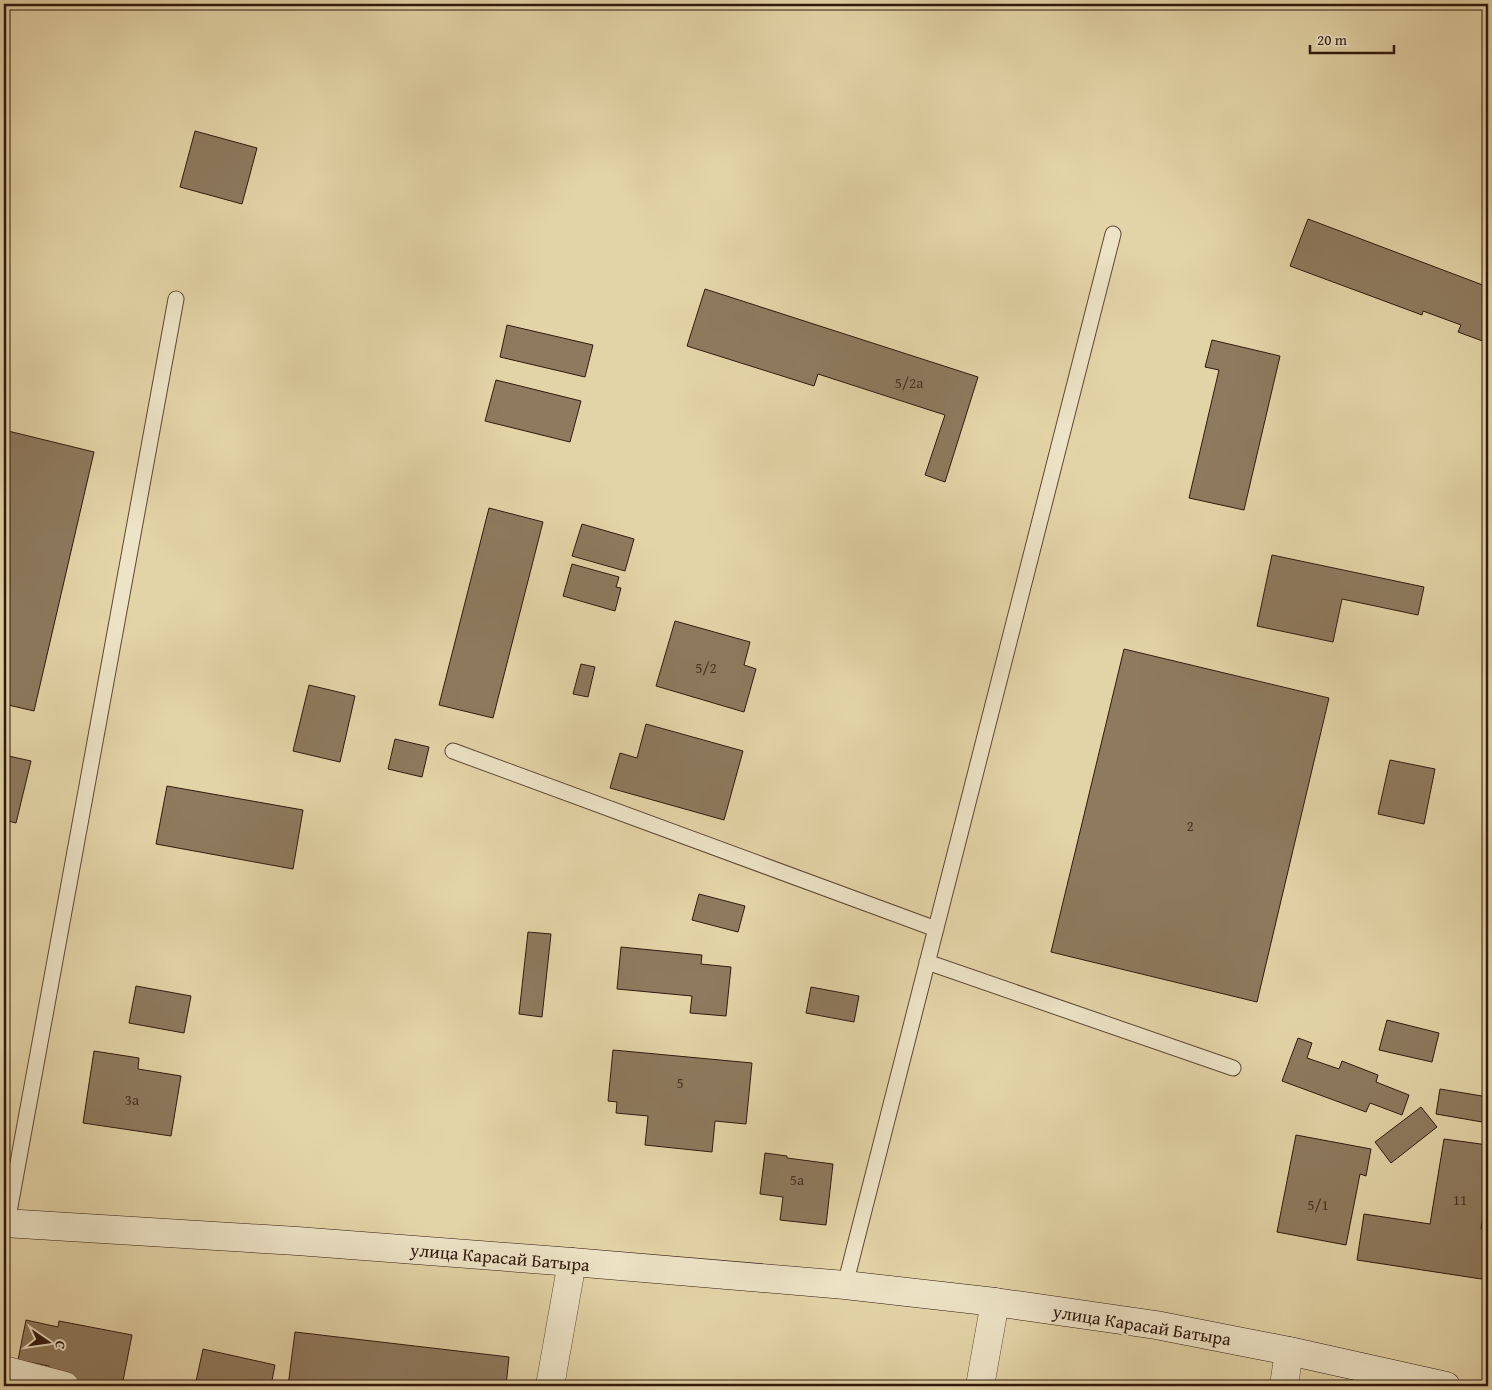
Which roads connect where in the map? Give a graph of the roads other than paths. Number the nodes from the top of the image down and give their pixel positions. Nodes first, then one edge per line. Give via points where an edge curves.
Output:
1 (1113, 234) dead end
2 (176, 299) dead end
3 (453, 751) dead end
4 (936, 929) junction
5 (927, 962) junction
6 (1233, 1068) dead end
7 (5, 1223) edge
8 (572, 1262) junction
9 (845, 1285) junction
10 (995, 1302) junction
11 (1289, 1351) junction
12 (4, 1370) edge
13 (66, 1386) edge
14 (550, 1386) edge
15 (980, 1386) edge
16 (1284, 1386) edge
17 (1446, 1386) edge

1 - 4 lane
2 - 7 lane
3 - 4 lane
4 - 5 lane
5 - 6 lane
5 - 9 lane
7 - 8 main road, улица Карасай Батыра via 296,1240
8 - 9 main road, улица Карасай Батыра
8 - 14 main road
9 - 10 main road, улица Карасай Батыра
10 - 11 main road, улица Карасай Батыра via 1156,1325
10 - 15 main road
11 - 16 main road
11 - 17 main road, улица Карасай Батыра
12 - 13 main road

